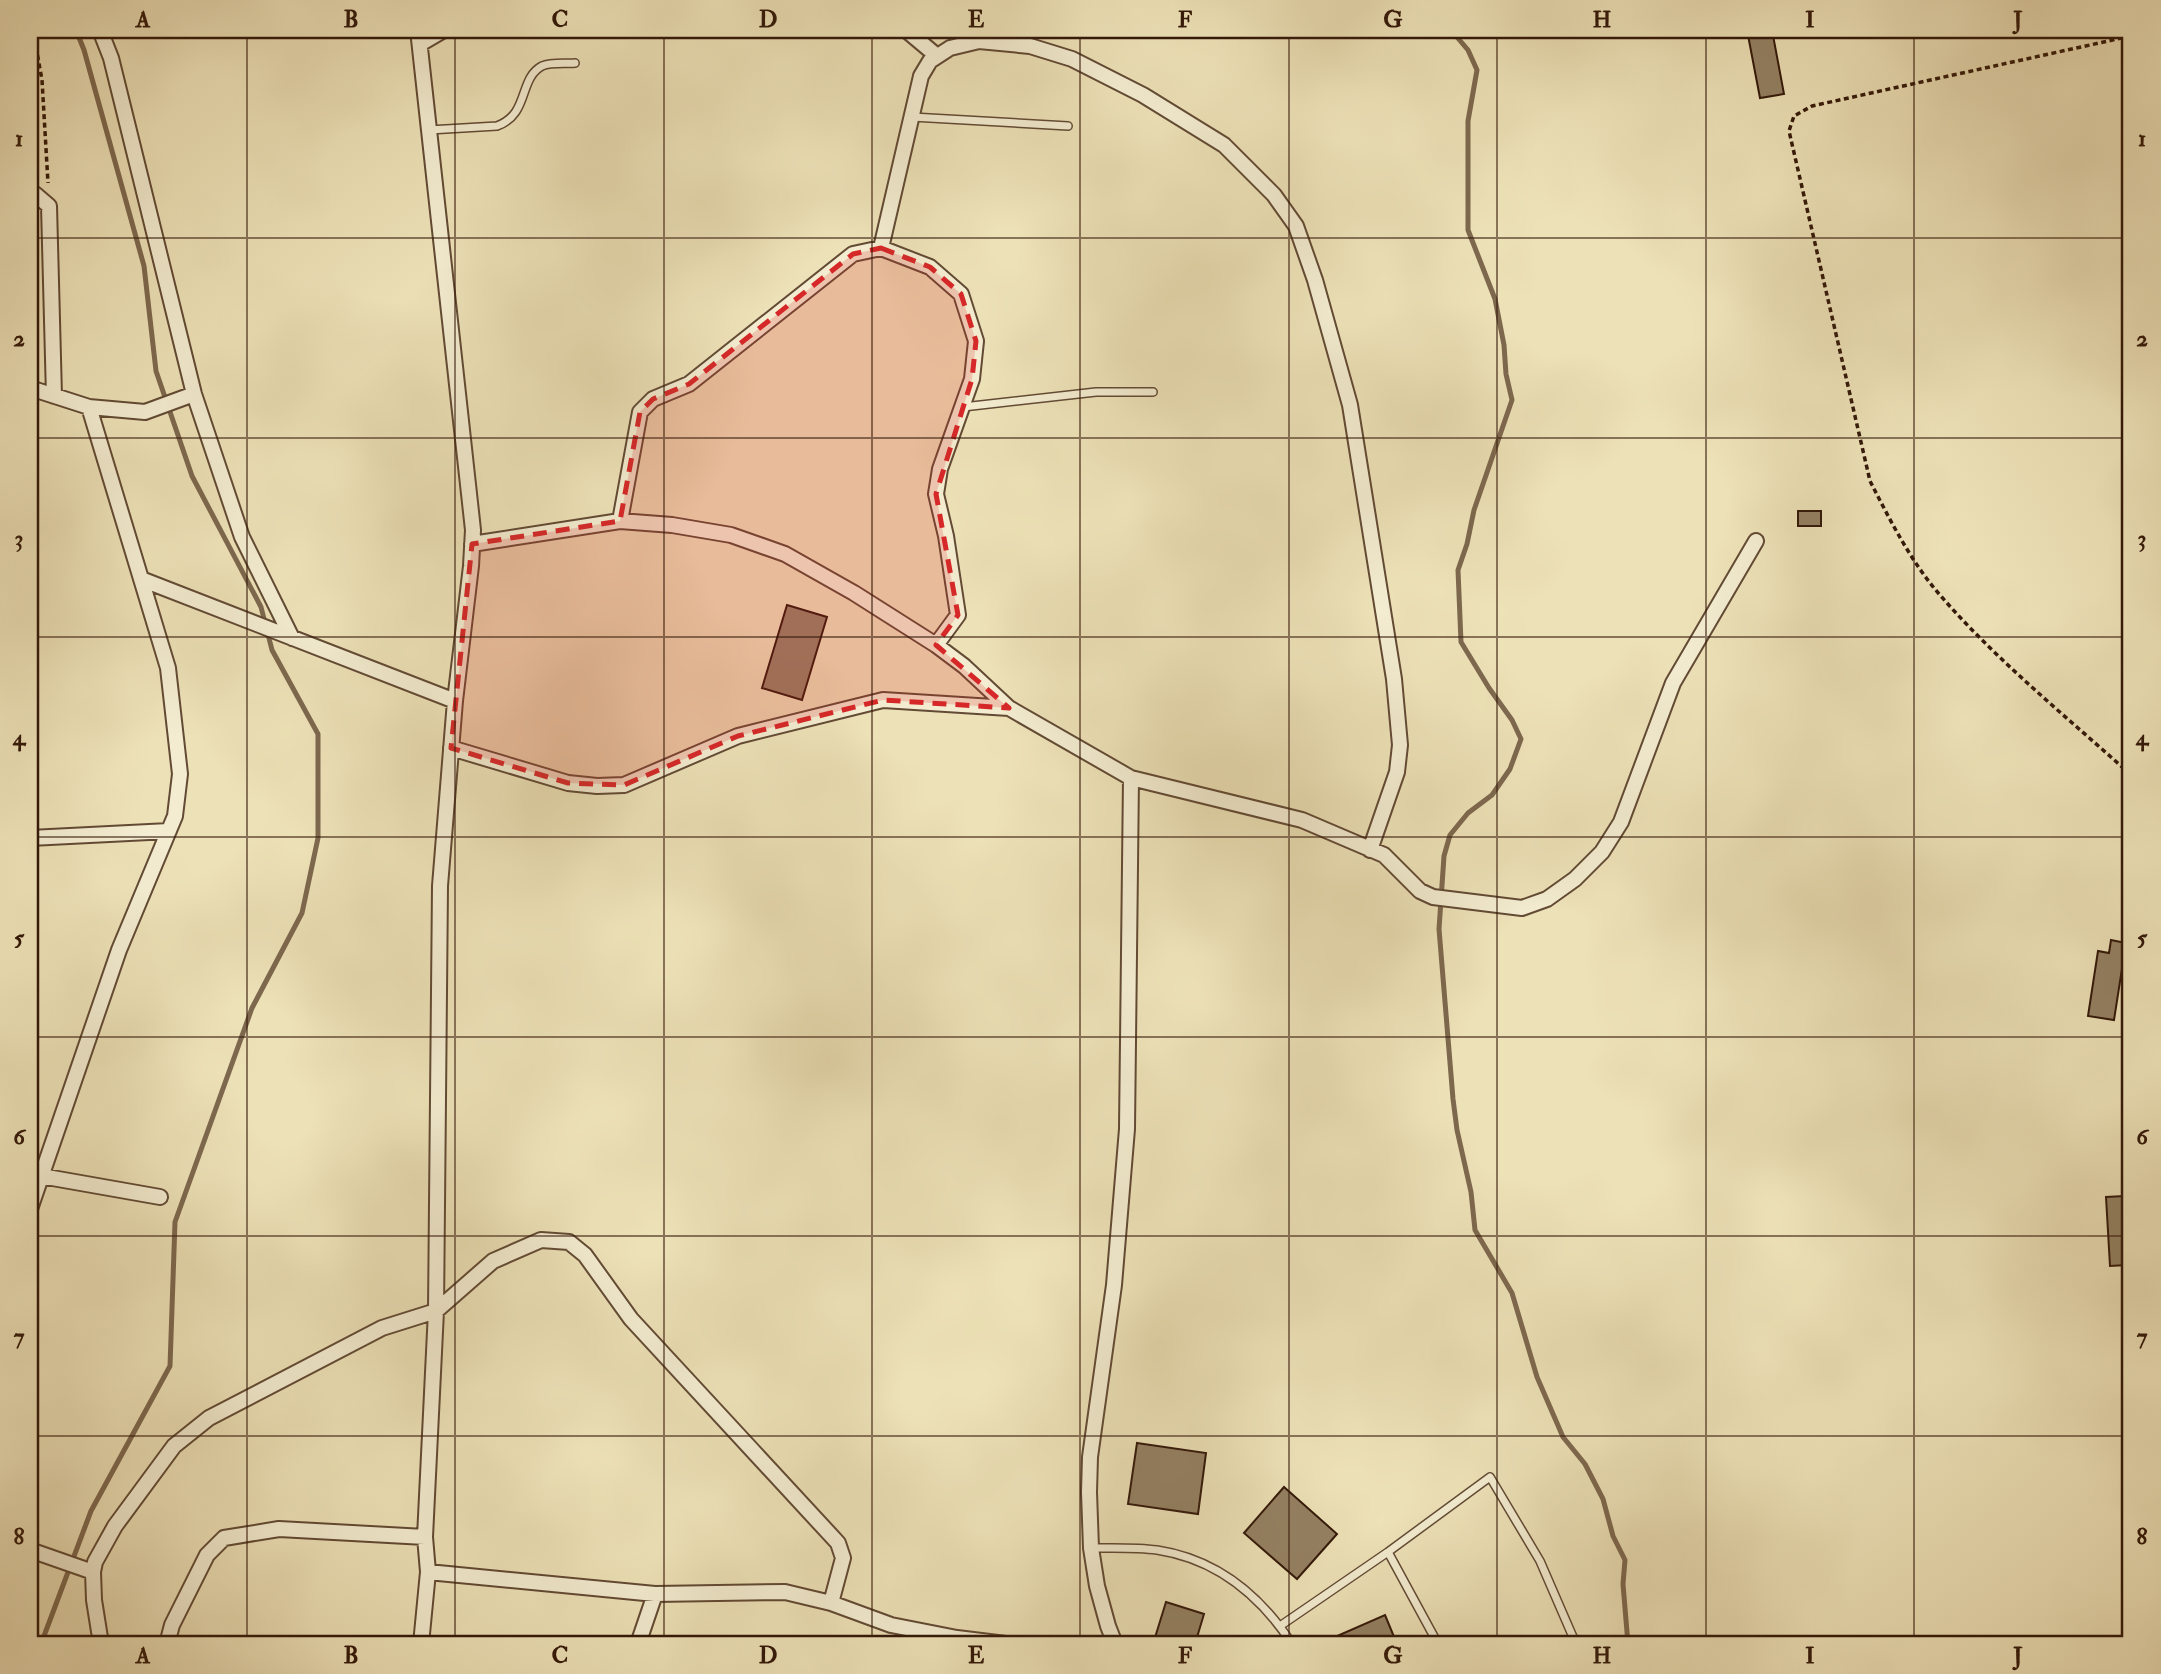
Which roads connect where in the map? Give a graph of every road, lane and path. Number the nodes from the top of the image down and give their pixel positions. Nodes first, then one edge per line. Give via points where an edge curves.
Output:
1 (33, 30) edge
2 (100, 30) edge
3 (444, 30) edge
4 (906, 30) edge
5 (2131, 36) edge
6 (419, 37) edge
7 (937, 56) junction
8 (575, 64) dead end
9 (911, 117) junction
10 (1068, 126) dead end
11 (429, 130) junction
12 (30, 192) edge
13 (49, 206) junction
14 (881, 248) junction
15 (30, 388) edge
16 (1153, 392) dead end
17 (54, 396) junction
18 (189, 397) junction
19 (89, 407) junction
20 (963, 407) junction
21 (620, 521) junction
22 (1756, 541) dead end
23 (472, 544) junction
24 (141, 579) junction
25 (286, 635) junction
26 (936, 645) junction
27 (455, 701) junction
28 (1009, 708) junction
29 (451, 748) junction
30 (2131, 775) edge
31 (1131, 778) junction
32 (169, 831) junction
33 (30, 838) edge
34 (1370, 850) junction
35 (41, 1176) junction
36 (160, 1197) dead end
37 (30, 1209) edge
38 (436, 1311) junction
39 (425, 1537) junction
40 (1091, 1548) junction
41 (35, 1552) edge
42 (1388, 1552) junction
43 (93, 1572) junction
44 (428, 1572) junction
45 (655, 1594) junction
46 (831, 1603) junction
47 (1280, 1626) junction
48 (101, 1644) edge
49 (167, 1644) edge
50 (421, 1644) edge
51 (638, 1644) edge
52 (1006, 1644) edge
53 (1115, 1644) edge
54 (1292, 1644) edge
55 (1438, 1644) edge
56 (1576, 1644) edge

1 - 13 path via 47,130
2 - 18 street via 111,58
3 - 6 street
4 - 7 street
5 - 30 path via 1812,106 1794,116 1789,131 1870,481 1883,506 1938,593
6 - 11 street
7 - 9 street via 921,76
7 - 34 street via 979,41 1030,46 1072,59 1143,95 1224,145 1274,195 1296,226 1350,405 1394,679 1398,772
8 - 11 lane via 540,67 517,112 505,123
9 - 10 lane
9 - 14 street
11 - 23 street
12 - 13 street
13 - 17 street
14 - 20 street via 930,267 961,294 976,341
14 - 21 street via 853,254 690,384 653,399 640,412
15 - 17 street
16 - 20 lane via 1096,392
17 - 19 street
18 - 19 street via 145,412
18 - 25 street via 242,537
19 - 24 street
20 - 26 street via 940,469 936,494 958,615
21 - 23 street
21 - 26 street via 731,535 785,554
22 - 34 street via 1673,683 1621,822 1602,852 1575,879 1547,899 1522,908 1433,897 1420,891 1384,855
23 - 27 street
24 - 25 street
24 - 32 street via 168,668 180,774
25 - 27 street
26 - 28 street
27 - 29 street
28 - 29 street via 883,700 738,736 624,785 568,783
28 - 31 street
29 - 38 street via 440,886
31 - 34 street via 1302,820
31 - 40 street via 1127,1129 1114,1285 1090,1457
32 - 33 street
32 - 35 street via 119,950
35 - 36 street
35 - 37 street
38 - 39 street
38 - 43 street via 382,1328 209,1418 174,1446 159,1465 116,1526
38 - 46 street via 493,1261 541,1240 569,1242 585,1255 631,1319 838,1543 842,1558
39 - 44 street
39 - 49 street via 279,1529 224,1538 207,1555
40 - 47 lane via 1156,1550 1196,1560 1244,1587
40 - 53 street
41 - 43 street
42 - 47 lane
42 - 55 lane
42 - 56 lane via 1490,1477 1540,1560
43 - 48 street
44 - 45 street
44 - 50 street
45 - 46 street via 785,1592
45 - 51 street
46 - 52 street via 891,1625
47 - 54 lane

